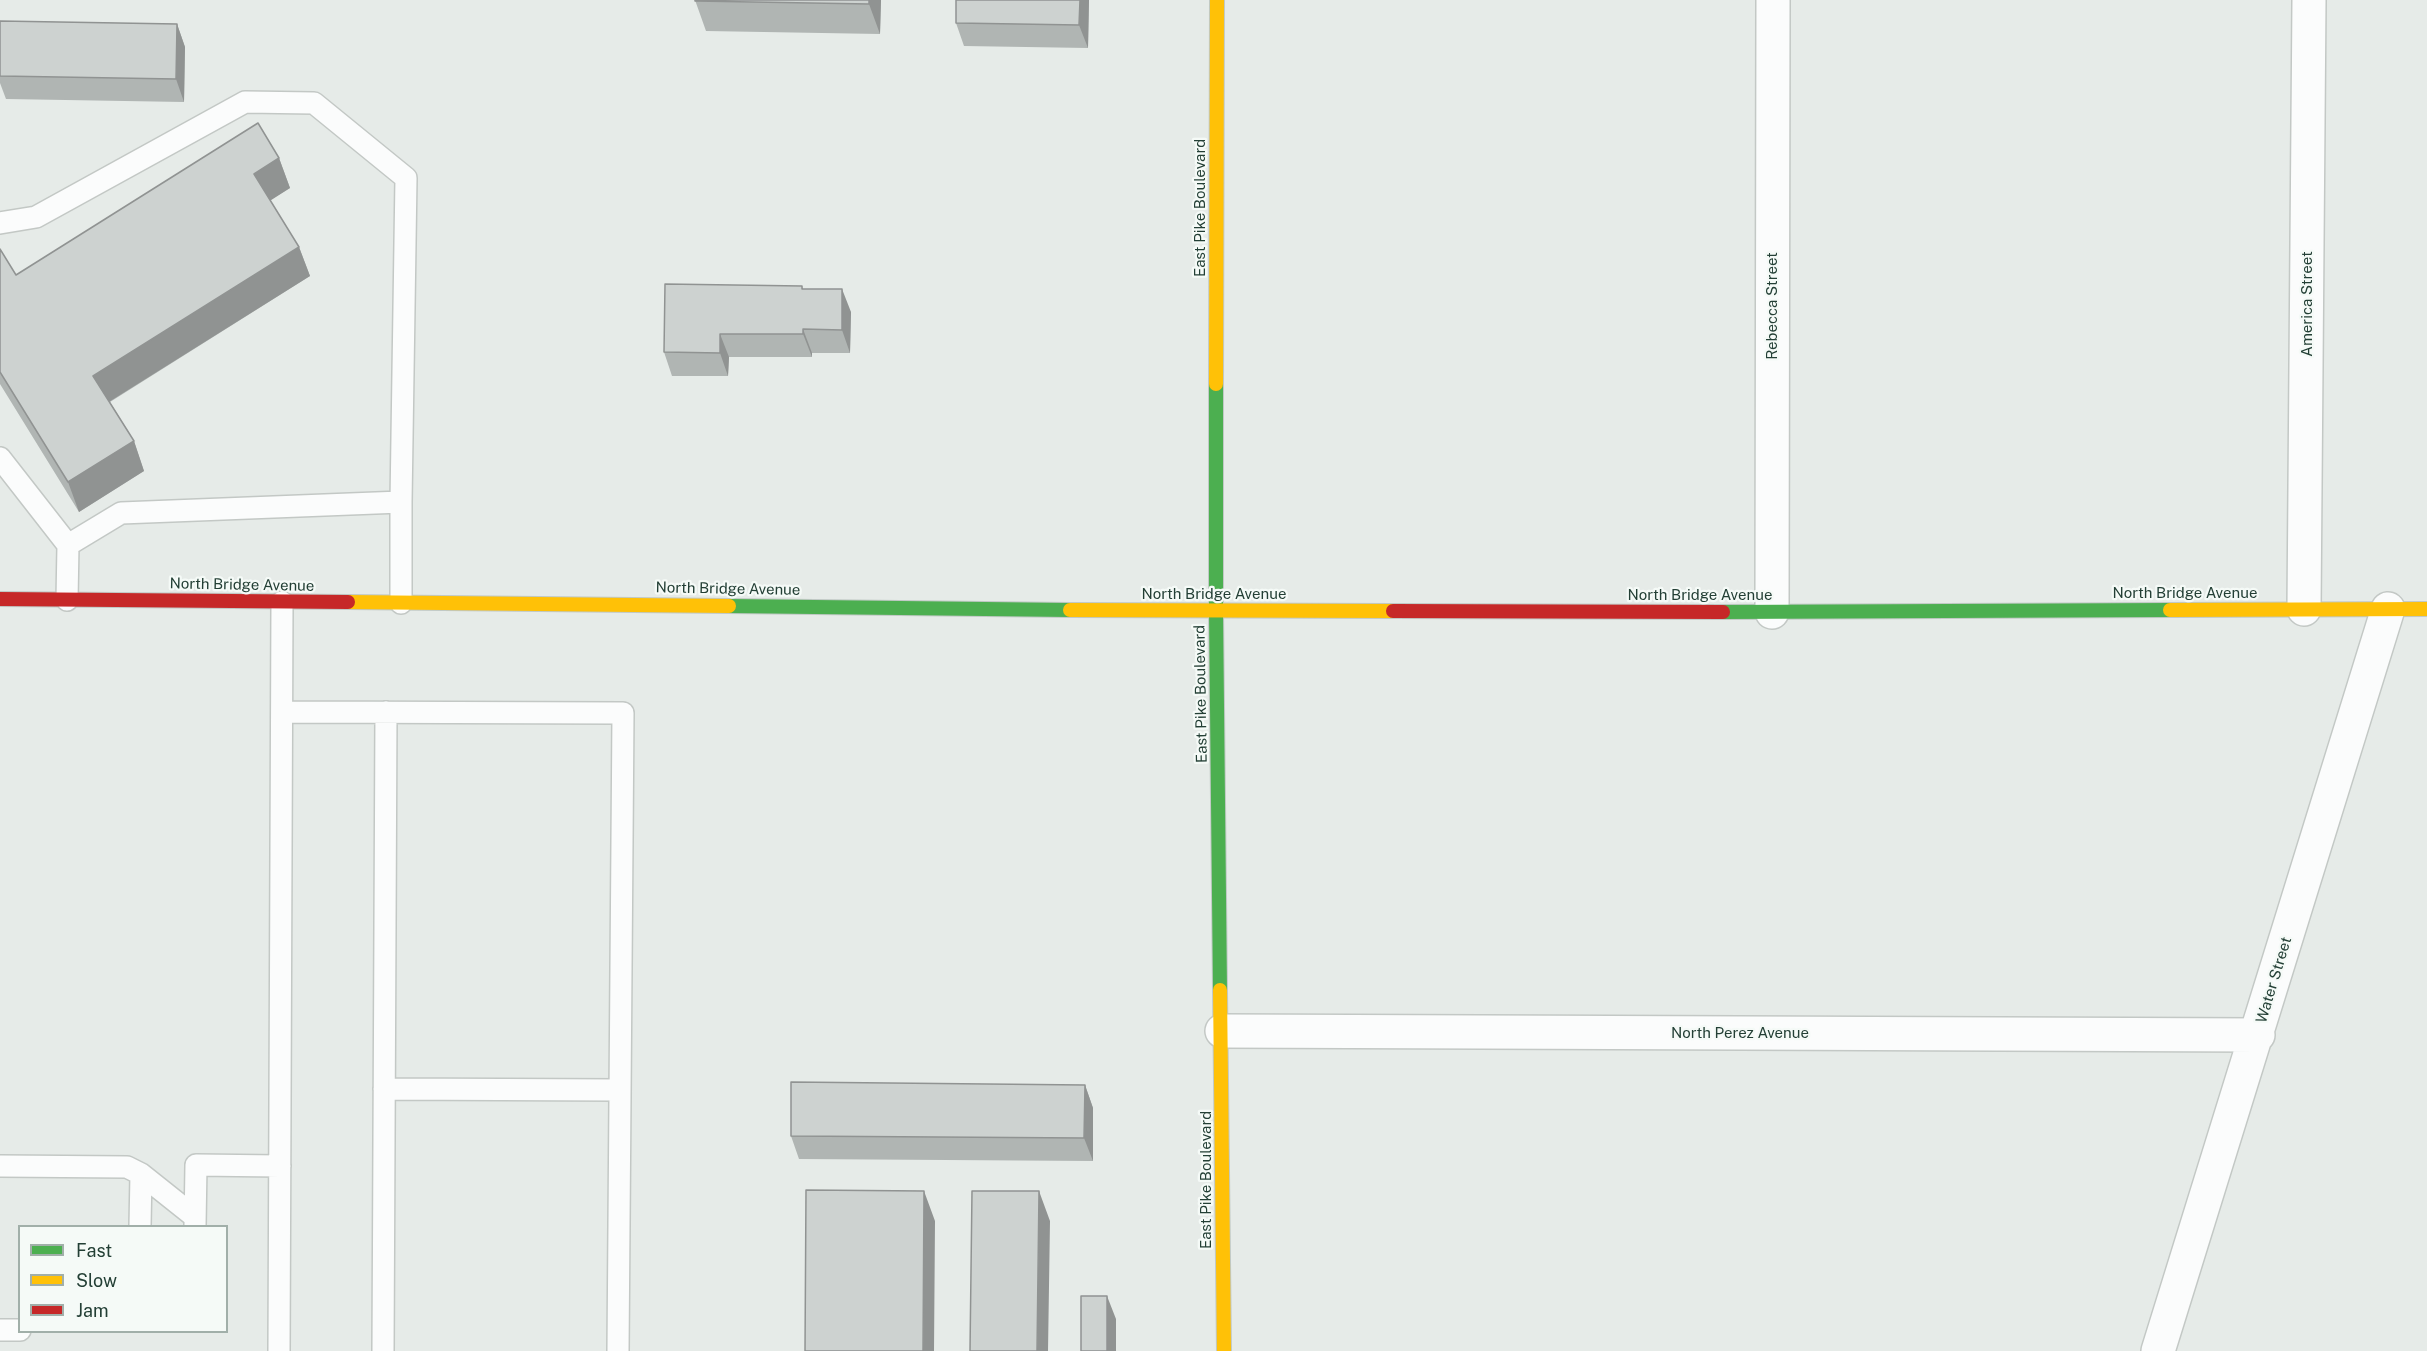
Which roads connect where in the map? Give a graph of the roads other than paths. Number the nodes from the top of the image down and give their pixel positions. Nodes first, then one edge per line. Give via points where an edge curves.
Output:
1 (1217, 0) edge
2 (1773, 0) edge
3 (2309, 0) edge
4 (0, 223) edge
5 (0, 458) edge
6 (401, 502) junction
7 (68, 545) junction
8 (0, 599) edge
9 (67, 600) junction
10 (282, 602) junction
11 (401, 603) junction
12 (2304, 609) junction
13 (2388, 609) junction
14 (2427, 609) edge
15 (1216, 611) junction
16 (1772, 612) junction
17 (282, 712) junction
18 (386, 712) junction
19 (1222, 1031) junction
20 (2258, 1035) junction
21 (384, 1089) junction
22 (619, 1090) junction
23 (0, 1166) edge
24 (280, 1166) junction
25 (141, 1174) junction
26 (195, 1222) edge
27 (140, 1225) edge
28 (0, 1330) edge
29 (18, 1330) edge
30 (279, 1351) edge
31 (383, 1351) edge
32 (618, 1351) edge
33 (1224, 1351) edge
34 (2158, 1351) edge

1 - 15 street, East Pike Boulevard
2 - 16 street, Rebecca Street
3 - 12 street, America Street
4 - 6 lane via 36,217 245,102 314,103 406,178
5 - 7 lane
6 - 7 lane via 121,513
6 - 11 lane
7 - 9 lane
8 - 9 street, North Bridge Avenue
9 - 10 street, North Bridge Avenue
10 - 11 street, North Bridge Avenue
10 - 17 lane
11 - 15 street, North Bridge Avenue
12 - 13 street, North Bridge Avenue
12 - 16 street, North Bridge Avenue
13 - 14 street, North Bridge Avenue
13 - 20 street, Water Street
15 - 16 street, North Bridge Avenue
15 - 19 street, East Pike Boulevard
17 - 18 lane
17 - 24 lane
18 - 21 lane
18 - 22 lane via 623,713
19 - 20 street, North Perez Avenue
19 - 33 street, East Pike Boulevard
20 - 34 street, Water Street
21 - 22 lane
21 - 31 lane
22 - 32 lane
23 - 25 lane via 127,1167
24 - 26 lane via 196,1165
24 - 30 lane
25 - 26 lane
25 - 27 lane
28 - 29 lane

